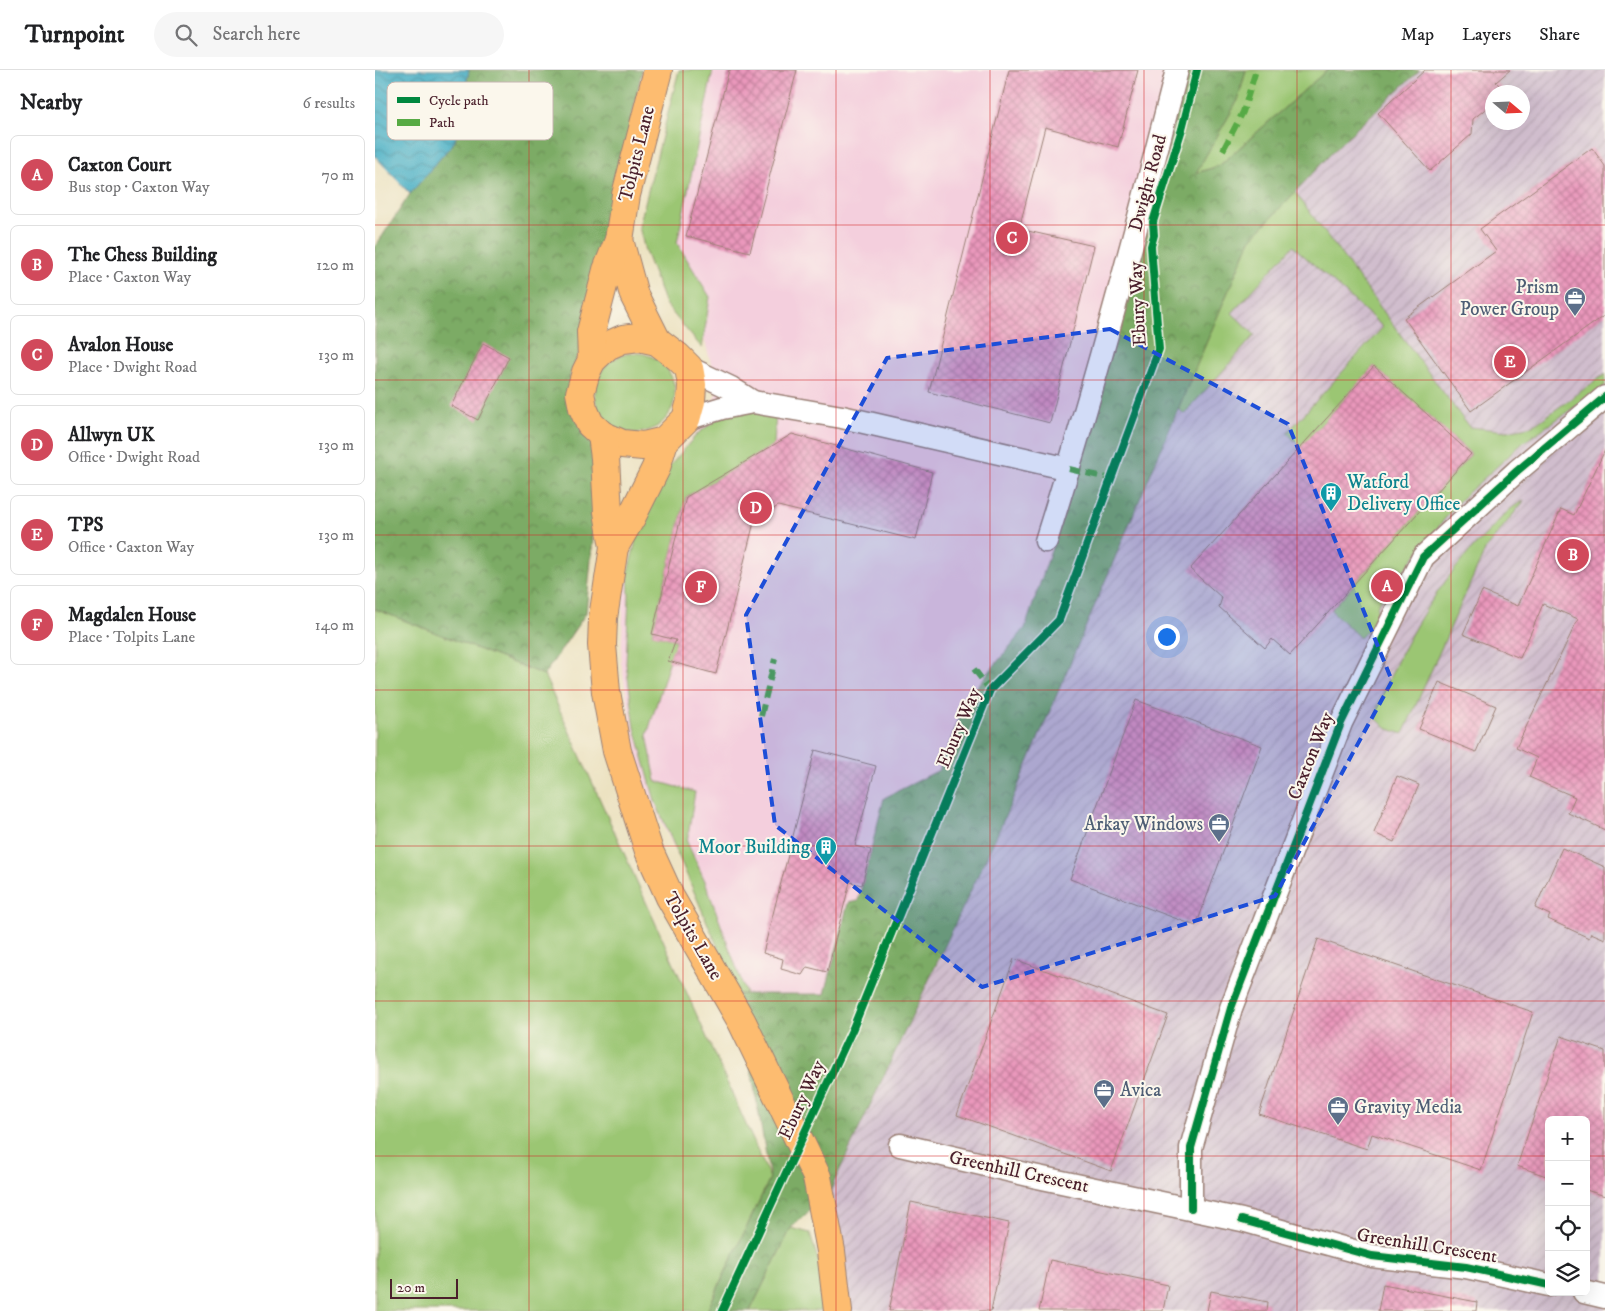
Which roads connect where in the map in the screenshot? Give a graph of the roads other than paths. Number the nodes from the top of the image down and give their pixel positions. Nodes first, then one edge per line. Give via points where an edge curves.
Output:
1 (658, 70) edge
2 (1177, 70) edge
3 (619, 240) junction
4 (657, 340) junction
5 (592, 360) junction
6 (689, 368) junction
7 (1605, 397) edge
8 (753, 402) junction
9 (686, 419) junction
10 (602, 435) junction
11 (664, 441) junction
12 (1069, 469) junction
13 (1046, 541) dead end
14 (614, 547) junction
15 (900, 1146) dead end
16 (1191, 1208) junction
17 (1545, 1284) edge
18 (1590, 1294) edge
19 (1605, 1297) edge
20 (838, 1311) edge

1 - 3 main road, Tolpits Lane via 626,195
2 - 12 street, Dwight Road
3 - 4 main road, Tolpits Lane via 634,295
3 - 5 main road, Tolpits Lane via 607,270 591,332
4 - 5 main road, Tolpits Lane via 623,339 607,346
4 - 6 main road, Tolpits Lane
5 - 10 main road, Tolpits Lane via 580,393 590,424
6 - 8 street
6 - 9 main road via 692,385
7 - 16 street, Caxton Way via 1517,471 1423,557 1341,723 1231,1008 1191,1148
8 - 9 street
8 - 12 street via 842,417
9 - 11 main road
10 - 11 main road, Tolpits Lane via 622,444 643,446
10 - 14 main road, Tolpits Lane
11 - 14 main road, Tolpits Lane via 657,468
12 - 13 street, Dwight Road
14 - 20 main road, Tolpits Lane via 602,645 606,692 617,751 649,851 670,897 743,1022 817,1177
15 - 16 street, Greenhill Crescent
16 - 17 street, Greenhill Crescent via 1372,1256 1466,1267
18 - 19 street

